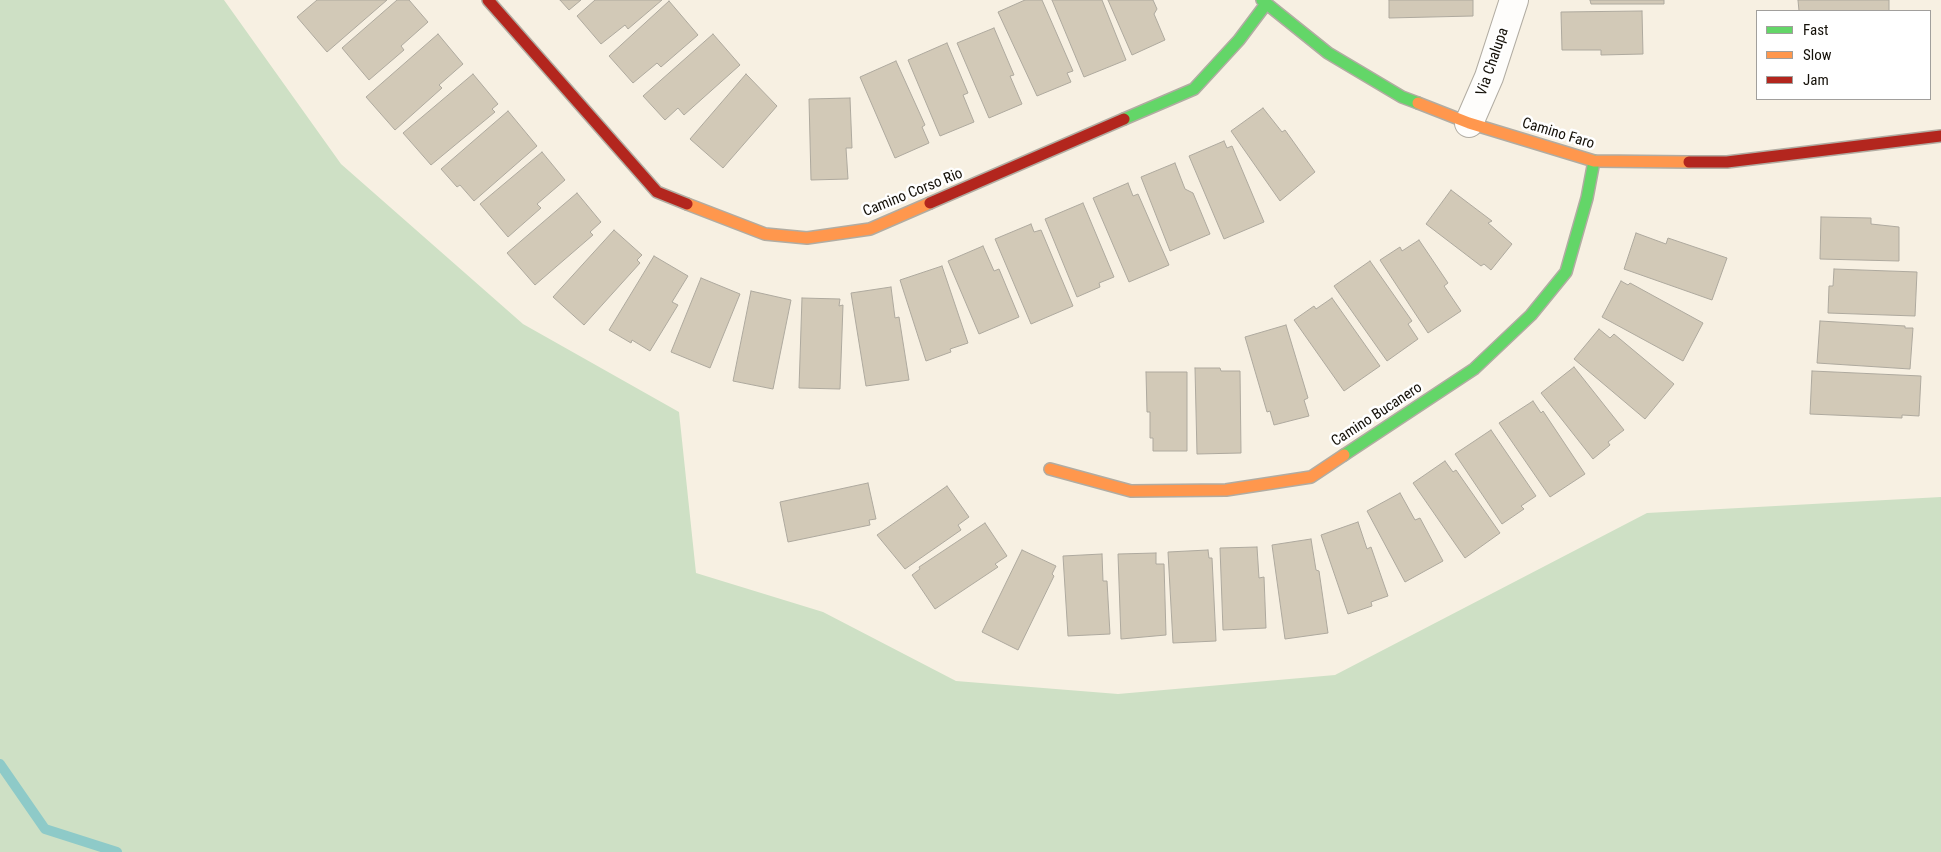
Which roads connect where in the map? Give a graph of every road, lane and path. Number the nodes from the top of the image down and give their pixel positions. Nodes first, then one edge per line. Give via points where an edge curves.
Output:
1 (488, 0) edge
2 (1514, 0) edge
3 (1264, 2) edge
4 (1469, 123) junction
5 (1941, 136) edge
6 (1594, 161) junction
7 (1050, 469) dead end

1 - 3 street, Camino Corso Rio via 657,192 765,234 807,238 870,229 1194,89 1239,40
2 - 4 street, Via Chalupa via 1489,77
3 - 4 street, Camino Faro via 1328,53 1402,97
4 - 6 street, Camino Faro
5 - 6 street, Camino Faro via 1727,162
6 - 7 street, Camino Bucanero via 1566,272 1531,315 1474,369 1311,476 1226,490 1131,491

